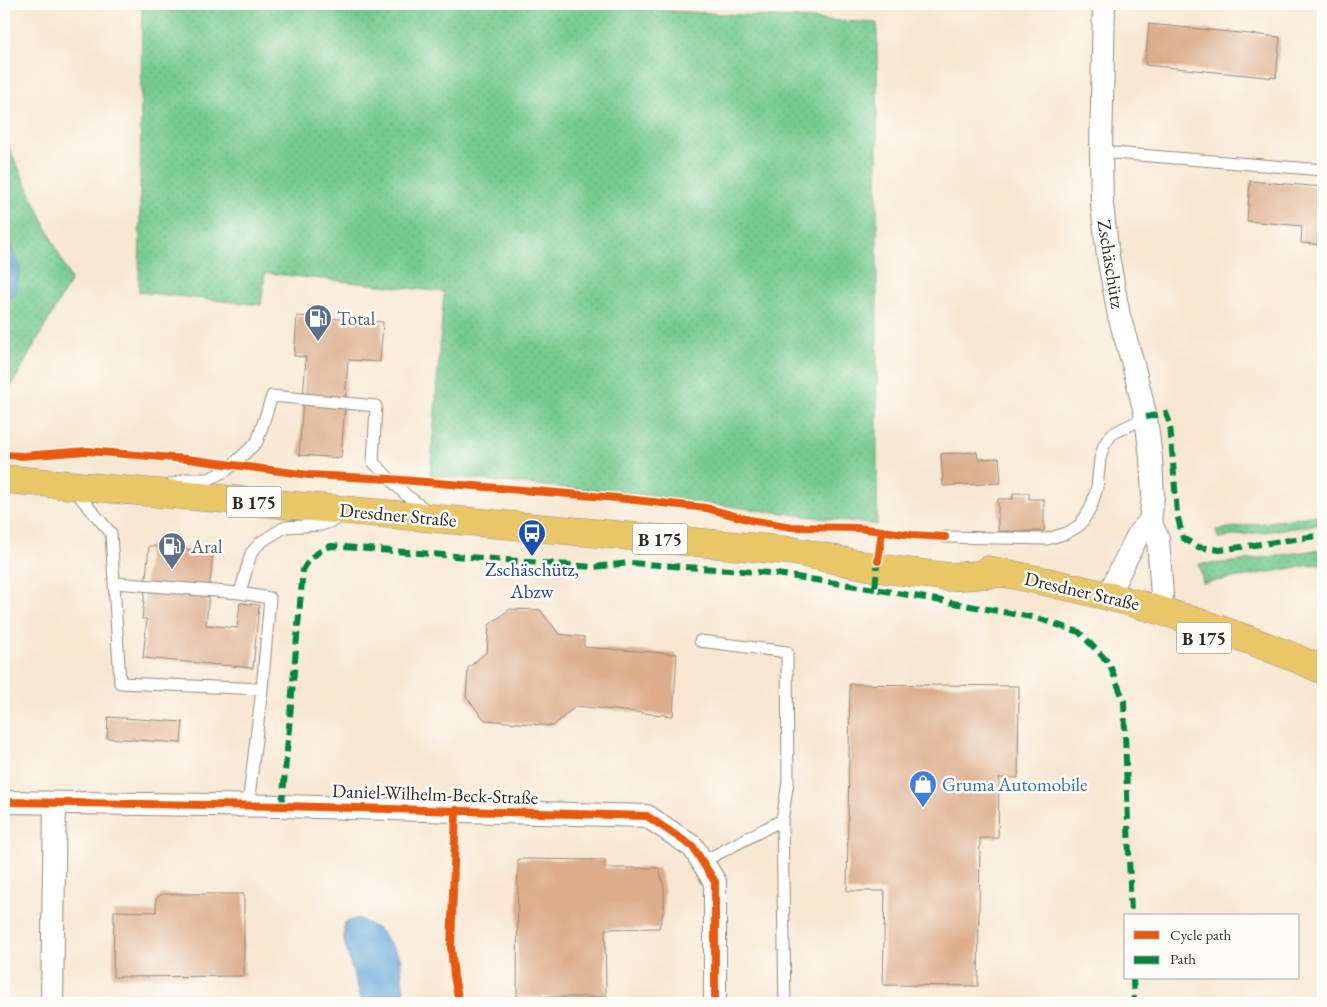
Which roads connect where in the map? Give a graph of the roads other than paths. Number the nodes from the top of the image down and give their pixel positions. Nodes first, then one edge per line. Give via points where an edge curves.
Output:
1 (1104, 4) edge
2 (1101, 152) junction
3 (1323, 170) edge
4 (1146, 417) junction
5 (4, 479) edge
6 (70, 486) junction
7 (149, 493) junction
8 (359, 511) junction
9 (438, 519) junction
10 (1150, 521) junction
11 (945, 537) dead end
12 (115, 583) junction
13 (240, 592) junction
14 (1108, 595) junction
15 (1158, 609) junction
16 (700, 641) dead end
17 (1323, 670) edge
18 (1323, 687) edge
19 (262, 689) junction
20 (4, 802) edge
21 (55, 803) junction
22 (248, 805) junction
23 (782, 820) junction
24 (702, 862) junction
25 (52, 1003) edge
26 (715, 1003) edge
27 (785, 1003) edge

1 - 2 street, Zschäschütz
2 - 3 lane
2 - 4 street, Zschäschütz via 1102,205 1108,256 1119,316
4 - 10 street, Zschäschütz via 1153,497
4 - 11 lane via 1112,434 1104,444 1091,508 1080,525 1067,533 1047,539
5 - 6 main road, Dresdner Straße / B 175
6 - 7 main road, Dresdner Straße / B 175
6 - 12 lane via 111,533
7 - 8 main road, Dresdner Straße / B 175
7 - 9 lane via 186,479 209,479 227,470 257,442 272,396 376,406 373,462
8 - 9 main road, Dresdner Straße / B 175
8 - 13 lane via 320,526 284,527 261,542 251,553
9 - 14 main road, Dresdner Straße / B 175 via 793,551 867,552 1005,573
10 - 14 street via 1139,533
10 - 15 street, Zschäschütz via 1158,539 1162,596
12 - 13 lane
12 - 19 lane via 120,683
13 - 19 lane via 270,598
14 - 15 main road, Dresdner Straße / B 175
15 - 17 main road, B 175 via 1258,643
15 - 18 main road, B 175 via 1204,638
16 - 23 lane via 787,652 788,782
19 - 22 lane
20 - 21 street, Daniel-Wilhelm-Beck-Straße
21 - 22 street, Daniel-Wilhelm-Beck-Straße
21 - 25 street
22 - 24 street, Daniel-Wilhelm-Beck-Straße via 646,816 693,847
23 - 24 lane
23 - 27 lane
24 - 26 street, Daniel-Wilhelm-Beck-Straße via 716,882

